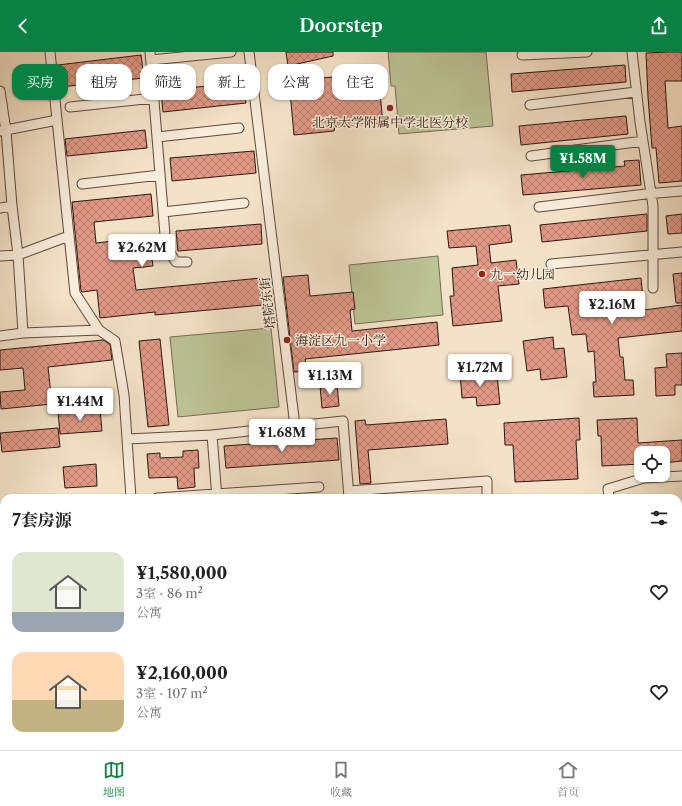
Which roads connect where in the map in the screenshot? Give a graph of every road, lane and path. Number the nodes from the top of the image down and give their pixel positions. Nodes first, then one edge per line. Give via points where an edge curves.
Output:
1 (50, 52) edge
2 (231, 52) edge
3 (249, 52) edge
4 (588, 52) edge
5 (632, 52) edge
6 (522, 55) dead end
7 (151, 56) edge
8 (0, 91) edge
9 (636, 92) junction
10 (140, 100) edge
11 (154, 100) edge
12 (530, 105) dead end
13 (70, 107) dead end
14 (57, 120) junction
15 (239, 128) dead end
16 (3, 131) edge
17 (157, 137) junction
18 (643, 141) junction
19 (531, 156) dead end
20 (160, 176) junction
21 (82, 184) dead end
22 (682, 191) edge
23 (651, 194) junction
24 (244, 203) dead end
25 (12, 206) junction
26 (539, 207) dead end
27 (0, 208) edge
28 (163, 212) junction
29 (69, 236) junction
30 (682, 252) edge
31 (18, 254) junction
32 (653, 254) junction
33 (0, 256) edge
34 (187, 262) dead end
35 (551, 264) dead end
36 (654, 288) dead end
37 (99, 330) junction
38 (23, 333) junction
39 (0, 336) edge
40 (295, 426) junction
41 (212, 435) junction
42 (127, 439) junction
43 (682, 476) edge
44 (319, 487) dead end
45 (131, 494) edge
46 (217, 494) edge
47 (240, 494) edge
48 (349, 494) edge
49 (487, 494) edge
50 (609, 494) edge

1 - 14 street
2 - 7 street
3 - 40 street, 塔院东街
4 - 6 street
5 - 9 street
8 - 16 street
9 - 12 street
9 - 18 street
10 - 13 street
11 - 17 street
14 - 16 street
14 - 29 street
15 - 17 street
16 - 25 street
17 - 20 street
18 - 19 street
18 - 23 street
20 - 21 street
20 - 28 street
22 - 23 street
23 - 26 street
23 - 32 street
24 - 28 street
25 - 27 street
25 - 31 street
28 - 34 street via 166,248 176,262
29 - 31 street
29 - 37 street via 75,293
30 - 32 street
31 - 33 street
31 - 38 street
32 - 35 street
32 - 36 street
37 - 38 street
37 - 42 street via 115,341 124,395
38 - 39 street
40 - 41 street
40 - 48 street via 343,421
41 - 42 street
41 - 46 street
42 - 45 street
43 - 50 street via 644,478 608,489
44 - 47 street
48 - 49 street via 487,481

